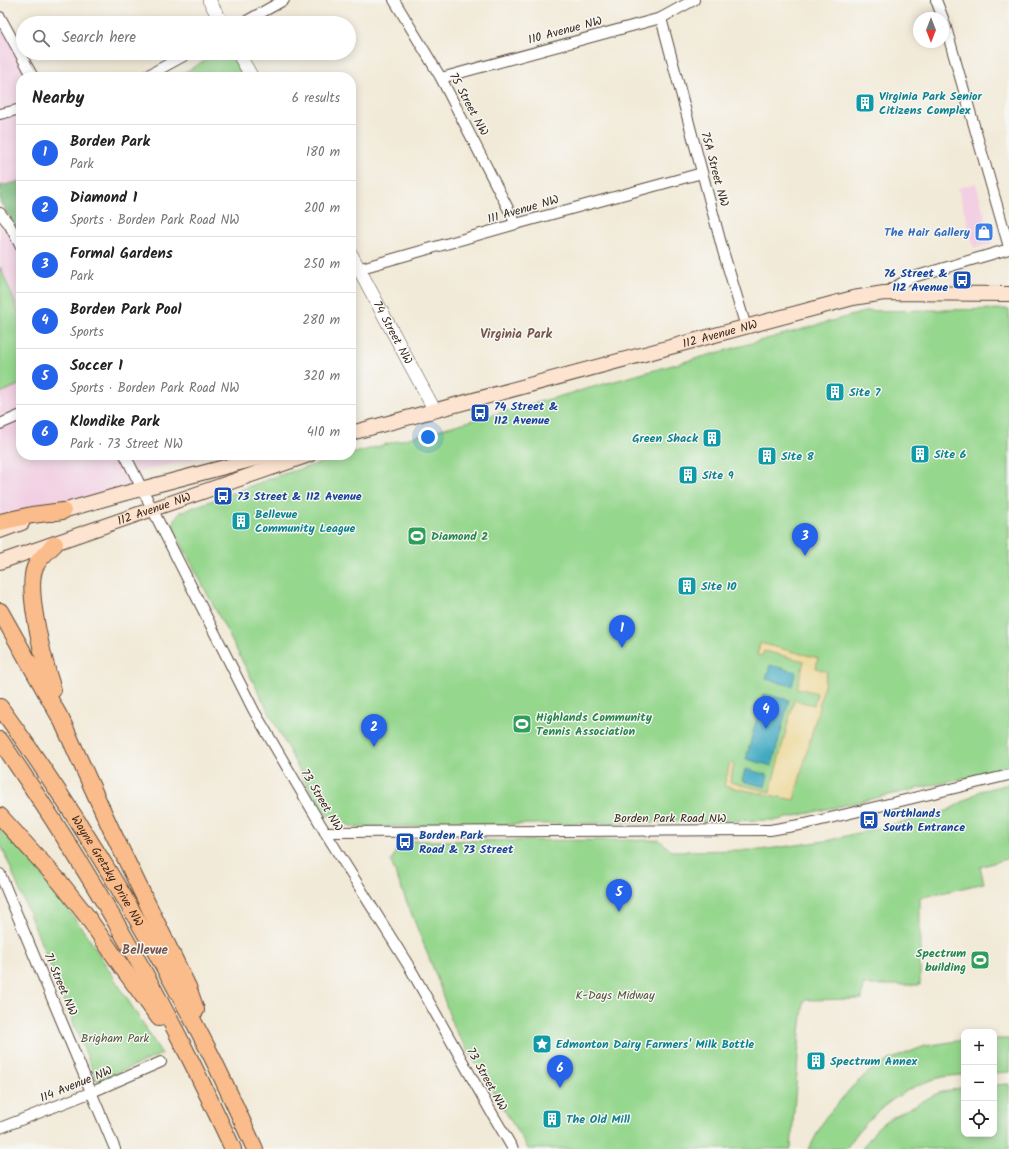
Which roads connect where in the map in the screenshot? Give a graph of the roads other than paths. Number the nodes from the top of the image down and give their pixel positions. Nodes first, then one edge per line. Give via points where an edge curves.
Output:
1 (209, 0) edge
2 (284, 0) edge
3 (394, 0) edge
4 (694, 0) edge
5 (936, 0) edge
6 (0, 16) edge
7 (218, 16) edge
8 (255, 16) edge
9 (661, 18) junction
10 (16, 46) edge
11 (24, 60) edge
12 (176, 60) edge
13 (242, 60) edge
14 (30, 72) edge
15 (154, 72) edge
16 (249, 72) edge
17 (441, 78) junction
18 (16, 110) edge
19 (0, 114) edge
20 (702, 174) junction
21 (0, 213) edge
22 (516, 224) junction
23 (16, 237) edge
24 (1009, 248) edge
25 (356, 270) edge
26 (356, 272) edge
27 (884, 293) junction
28 (1009, 294) edge
29 (746, 327) junction
30 (435, 411) junction
31 (16, 417) edge
32 (0, 424) edge
33 (356, 432) edge
34 (356, 438) edge
35 (128, 460) edge
36 (251, 460) edge
37 (295, 460) edge
38 (142, 489) junction
39 (152, 510) junction
40 (62, 511) junction
41 (0, 522) edge
42 (0, 531) edge
43 (56, 544) junction
44 (0, 562) edge
45 (0, 611) edge
46 (0, 707) edge
47 (62, 721) junction
48 (0, 740) edge
49 (1009, 775) edge
50 (0, 816) edge
51 (325, 832) junction
52 (0, 874) edge
53 (210, 1055) junction
54 (190, 1059) junction
55 (161, 1062) dead end
56 (92, 1092) junction
57 (0, 1128) edge
58 (115, 1149) edge
59 (233, 1149) edge
60 (255, 1149) edge
61 (513, 1149) edge

1 - 7 street
2 - 8 street
3 - 17 street, 75 Street NW
4 - 9 street, 110 Avenue NW
5 - 24 street
6 - 10 street
9 - 17 street, 110 Avenue NW
9 - 20 street, 75A Street NW
11 - 14 street
12 - 15 street
13 - 16 street
17 - 22 street, 75 Street NW
18 - 19 street
20 - 22 street, 111 Avenue NW
20 - 29 street, 75A Street NW
21 - 23 street
22 - 25 street, 111 Avenue NW
24 - 27 street via 910,278
26 - 30 street, 74 Street NW
27 - 28 main road, 112 Avenue NW
27 - 29 main road, 112 Avenue NW via 853,298
29 - 30 main road, 112 Avenue NW
30 - 33 main road, 112 Avenue NW
30 - 34 main road, 112 Avenue NW
31 - 32 street
35 - 38 street, 73 Street NW
36 - 38 main road, 112 Avenue NW
37 - 39 main road, 112 Avenue NW
38 - 39 street, 73 Street NW
38 - 40 main road, 112 Avenue NW
39 - 43 main road, 112 Avenue NW
39 - 51 street, 73 Street NW via 254,711
40 - 41 main road
40 - 42 main road, 112 Avenue NW
43 - 44 main road, 112 Avenue NW
43 - 47 main road via 34,569 33,585 42,656
45 - 47 main road
46 - 53 main road, Wayne Gretzky Drive NW via 65,800 100,857 171,979
47 - 53 main road via 188,986
48 - 54 main road, Wayne Gretzky Drive NW via 118,927
49 - 51 street, Borden Park Road NW via 805,824 770,830
50 - 54 main road via 60,882 86,915
51 - 61 street, 73 Street NW via 410,968
52 - 56 street, 71 Street NW
53 - 60 main road, Wayne Gretzky Drive NW
54 - 59 main road, Wayne Gretzky Drive NW
55 - 56 street, 114 Avenue NW
56 - 57 street, 114 Avenue NW
56 - 58 street, 71 Street NW

